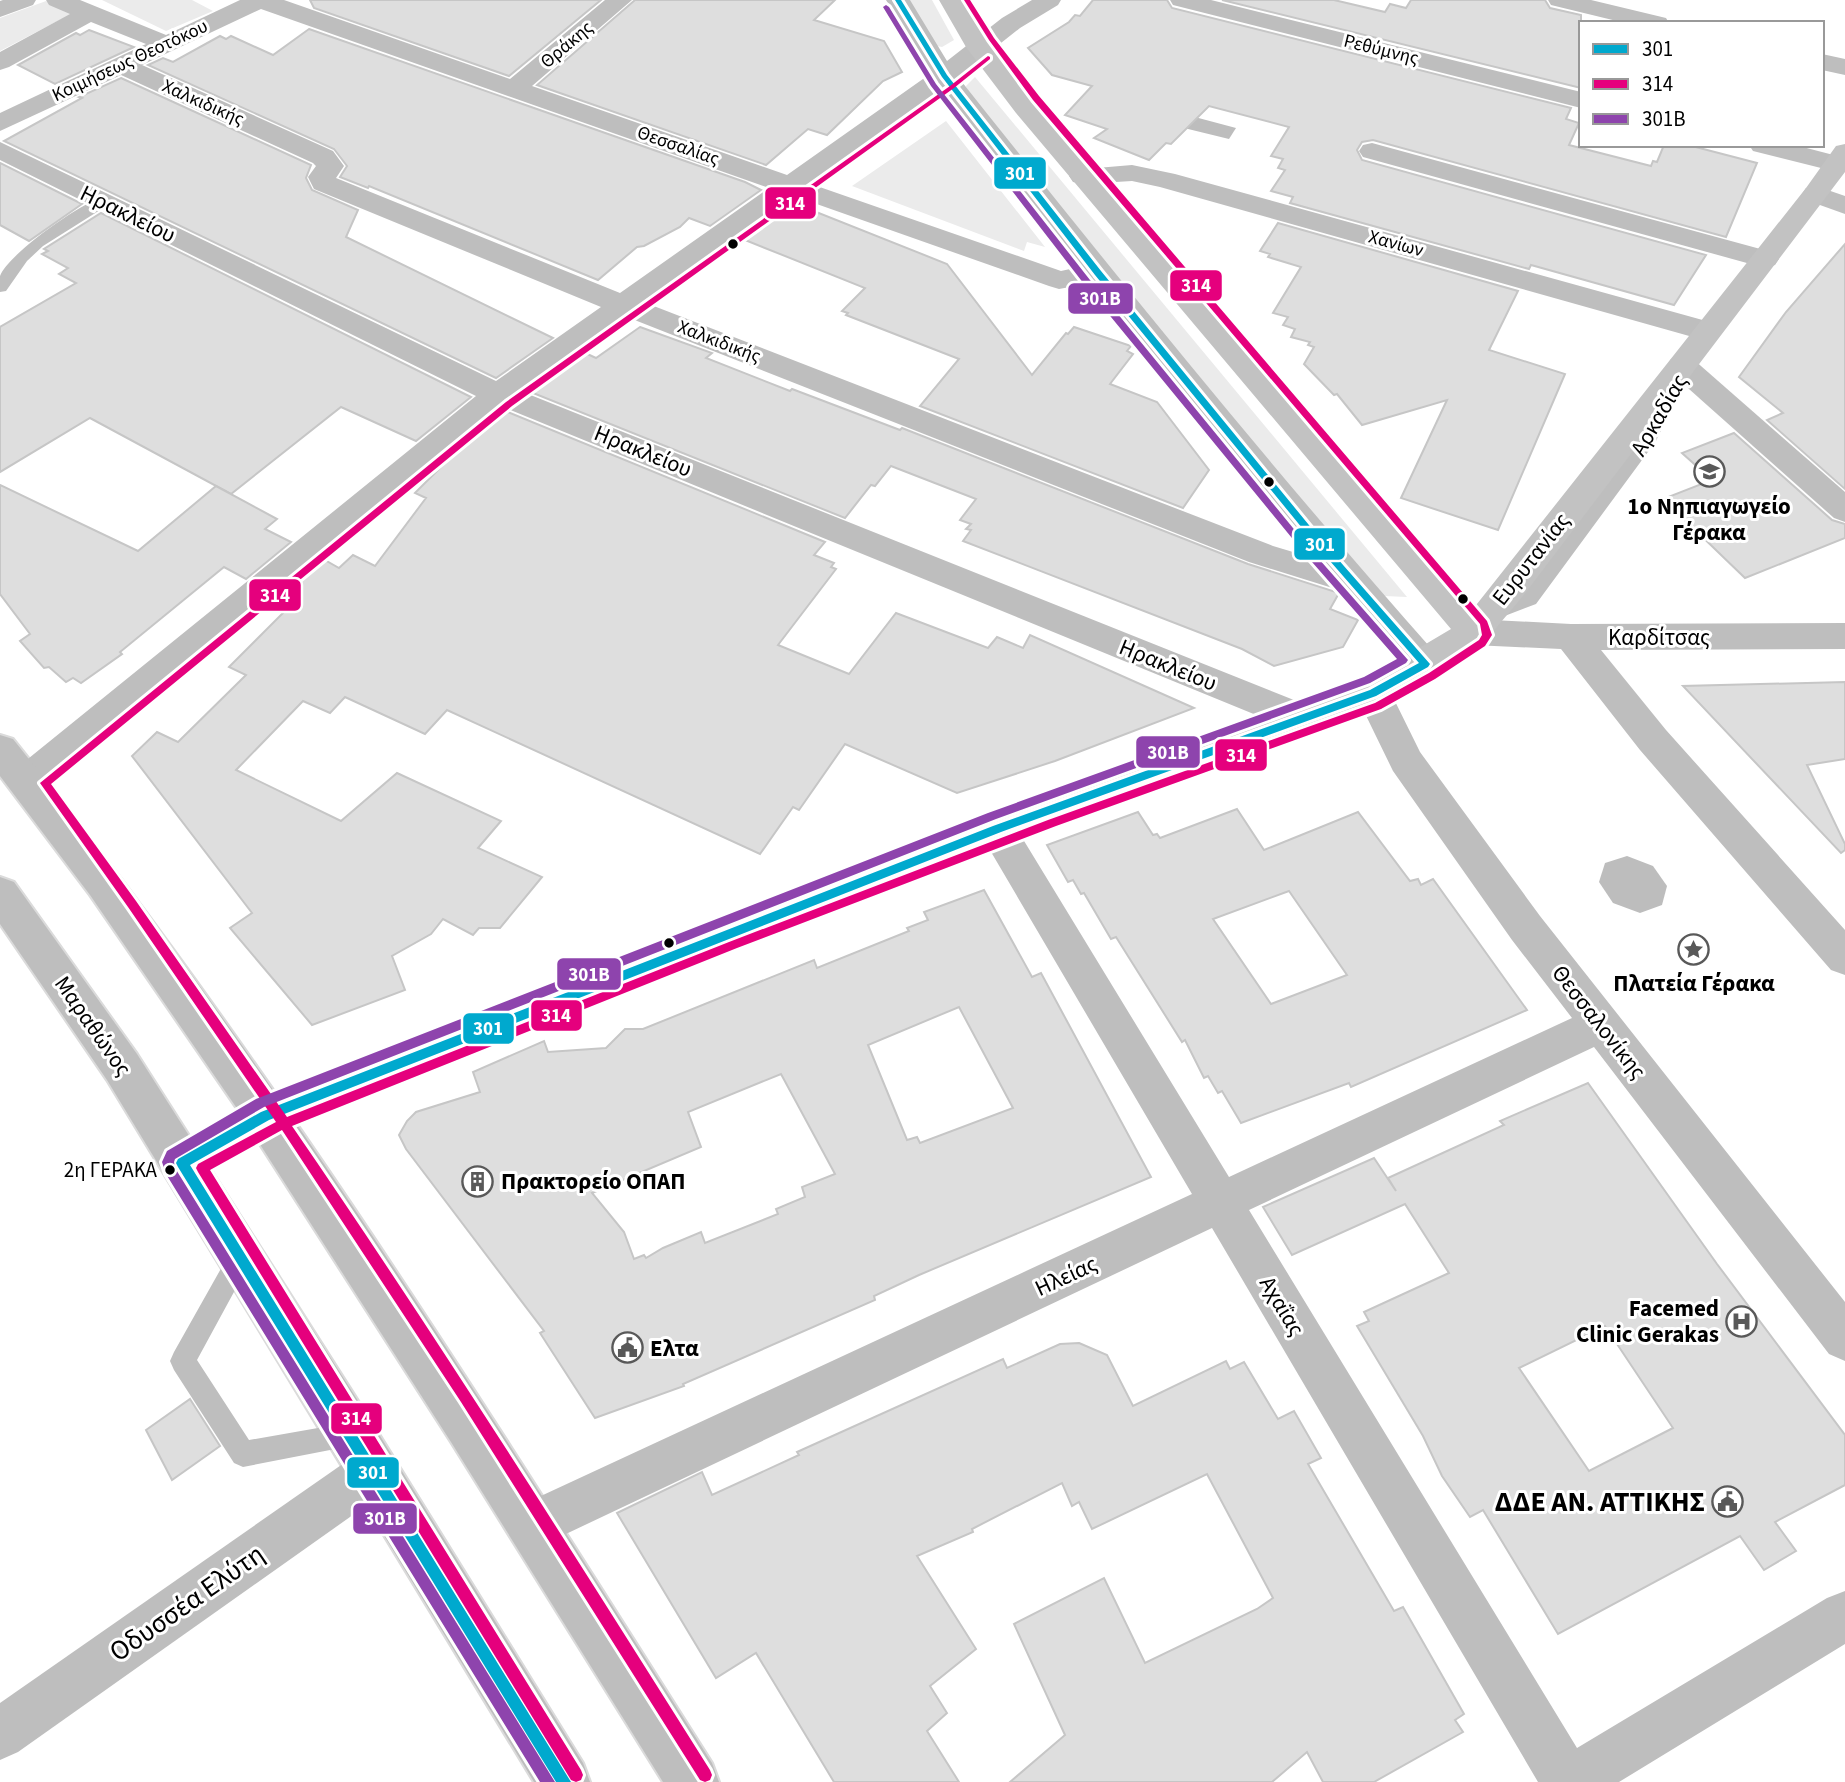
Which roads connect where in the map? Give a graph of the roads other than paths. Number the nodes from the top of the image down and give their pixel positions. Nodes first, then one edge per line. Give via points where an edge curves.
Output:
1 (24, 0) edge
2 (58, 0) edge
3 (620, 0) edge
4 (898, 0) edge
5 (951, 0) edge
6 (1049, 0) edge
7 (1182, 0) edge
8 (1560, 0) edge
9 (245, 2) edge
10 (0, 9) edge
11 (92, 12) junction
12 (1649, 21) edge
13 (167, 44) junction
14 (979, 47) junction
15 (0, 62) edge
16 (1824, 62) edge
17 (122, 66) junction
18 (1845, 67) edge
19 (944, 76) junction
20 (513, 89) junction
21 (1579, 99) edge
22 (0, 123) edge
23 (1774, 147) edge
24 (0, 150) edge
25 (1372, 151) dead end
26 (1841, 158) edge
27 (1083, 176) junction
28 (791, 184) junction
29 (1816, 194) junction
30 (103, 202) junction
31 (1845, 206) edge
32 (1765, 259) junction
33 (1098, 273) junction
34 (0, 287) edge
35 (621, 304) junction
36 (1707, 331) junction
37 (1682, 366) junction
38 (500, 393) junction
39 (1845, 510) edge
40 (1352, 582) junction
41 (1482, 621) junction
42 (1845, 636) edge
43 (1571, 637) junction
44 (1425, 664) junction
45 (1373, 693) junction
46 (1301, 719) junction
47 (0, 749) edge
48 (26, 782) junction
49 (997, 829) junction
50 (0, 893) edge
51 (1845, 958) edge
52 (1599, 1025) junction
53 (265, 1116) junction
54 (182, 1163) junction
55 (1220, 1203) junction
56 (241, 1257) junction
57 (1845, 1338) edge
58 (363, 1453) junction
59 (532, 1525) junction
60 (1845, 1616) edge
61 (0, 1734) edge
62 (564, 1782) edge
63 (694, 1782) edge
64 (1569, 1782) edge

1 - 10 street
2 - 11 street
3 - 20 street, Θράκης
4 - 19 street
5 - 14 street
6 - 14 street
7 - 21 street, Ρεθύμνης
8 - 12 street
9 - 13 street, Κοιμήσεως Θεοτόκου
9 - 20 street, Θεσσαλίας
11 - 13 street
11 - 15 street
13 - 17 street, Κοιμήσεως Θεοτόκου
14 - 19 street
14 - 27 street
16 - 18 street
17 - 22 street, Κοιμήσεως Θεοτόκου
17 - 35 street, Χαλκιδικής via 323,157 330,166 322,177 324,183
19 - 28 street
19 - 33 street
20 - 28 street, Θεσσαλίας
23 - 26 street
24 - 30 street, Ηρακλείου
25 - 32 street
26 - 29 street, Ευρυτανίας
27 - 36 street, Χανίων via 1132,173 1166,180
27 - 41 street
28 - 33 street, Θεσσαλίας via 1059,280
28 - 35 street
29 - 31 street
29 - 32 street, Ευρυτανίας
30 - 34 lane via 38,243
30 - 38 street, Ηρακλείου
32 - 36 street, Ευρυτανίας
33 - 40 street
35 - 38 street
35 - 40 street, Χαλκιδικής via 1261,554
36 - 37 street, Ευρυτανίας
37 - 39 street, Αρκαδίας
37 - 41 street, Ευρυτανίας
38 - 46 street, Ηρακλείου
38 - 48 street
40 - 44 street
41 - 43 street, Καρδίτσας
41 - 44 street, Ευρυτανίας
42 - 43 street, Καρδίτσας
43 - 51 street via 1653,740
44 - 45 street, Ευρυτανίας
45 - 46 street, Ευρυτανίας
45 - 52 street, Θεσσαλονίκης via 1406,761
46 - 49 street, Ευρυτανίας
47 - 48 street
48 - 53 street via 112,896
49 - 53 street, Ευρυτανίας
49 - 55 street, Αχαΐας
50 - 54 street, Μαραθώνος via 122,1067
52 - 55 street, Ηλείας
52 - 57 street, Θεσσαλονίκης
53 - 54 street
53 - 59 street
54 - 56 street, Μαραθώνος
55 - 59 street, Ηλείας
55 - 64 street, Αχαΐας
56 - 58 street, Μαραθώνος
56 - 58 lane via 183,1361 243,1454
58 - 61 street, Οδυσσέα Ελύτη
58 - 62 street, Μαραθώνος
59 - 63 street
60 - 64 street

